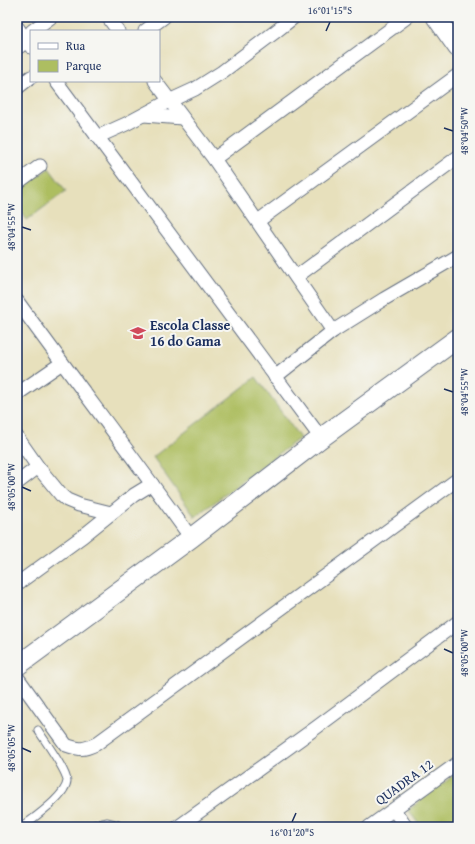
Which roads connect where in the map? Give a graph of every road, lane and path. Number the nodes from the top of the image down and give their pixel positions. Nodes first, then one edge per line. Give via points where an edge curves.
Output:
1 (51, 17) edge
2 (108, 17) edge
3 (164, 17) edge
4 (294, 17) edge
5 (407, 17) edge
6 (436, 17) edge
7 (36, 30) edge
8 (117, 30) edge
9 (146, 30) edge
10 (458, 48) edge
11 (458, 75) edge
12 (30, 79) edge
13 (57, 82) edge
14 (156, 82) edge
15 (17, 88) edge
16 (169, 101) junction
17 (144, 115) junction
18 (182, 118) junction
19 (97, 137) junction
20 (458, 157) edge
21 (214, 159) junction
22 (40, 166) dead end
23 (17, 183) edge
24 (258, 222) junction
25 (458, 256) edge
26 (296, 277) junction
27 (17, 300) edge
28 (333, 331) junction
29 (458, 338) edge
30 (62, 363) junction
31 (275, 377) junction
32 (17, 394) edge
33 (17, 437) edge
34 (321, 438) junction
35 (38, 467) junction
36 (458, 479) edge
37 (17, 483) edge
38 (152, 484) junction
39 (111, 513) junction
40 (191, 538) junction
41 (17, 584) edge
42 (458, 622) edge
43 (17, 666) edge
44 (17, 677) edge
45 (38, 730) dead end
46 (458, 763) edge
47 (394, 810) junction
48 (22, 827) edge
49 (97, 827) edge
50 (116, 827) edge
51 (178, 827) edge
52 (369, 827) edge
53 (406, 827) edge

1 - 7 street
2 - 8 street
3 - 9 street
4 - 16 street via 222,72 195,90
5 - 21 street
6 - 10 street
11 - 24 street
12 - 15 street
13 - 19 street
14 - 16 street
16 - 17 street
16 - 18 street
17 - 18 street
17 - 19 street
18 - 21 street
19 - 31 street
20 - 26 street
21 - 24 street
22 - 23 street
24 - 26 street
25 - 28 street
26 - 28 street
27 - 30 street
28 - 31 street
29 - 34 street
30 - 32 street
30 - 38 street
31 - 34 street
33 - 35 street
34 - 40 street
35 - 37 street
35 - 39 street via 67,500
36 - 44 street via 86,749 66,744
38 - 39 street
38 - 40 street
39 - 41 street
40 - 43 street
42 - 51 street via 317,728
45 - 48 lane via 65,773 67,782 59,797
46 - 47 street, QUADRA 12
47 - 52 street, QUADRA 12
47 - 53 street
49 - 50 street

